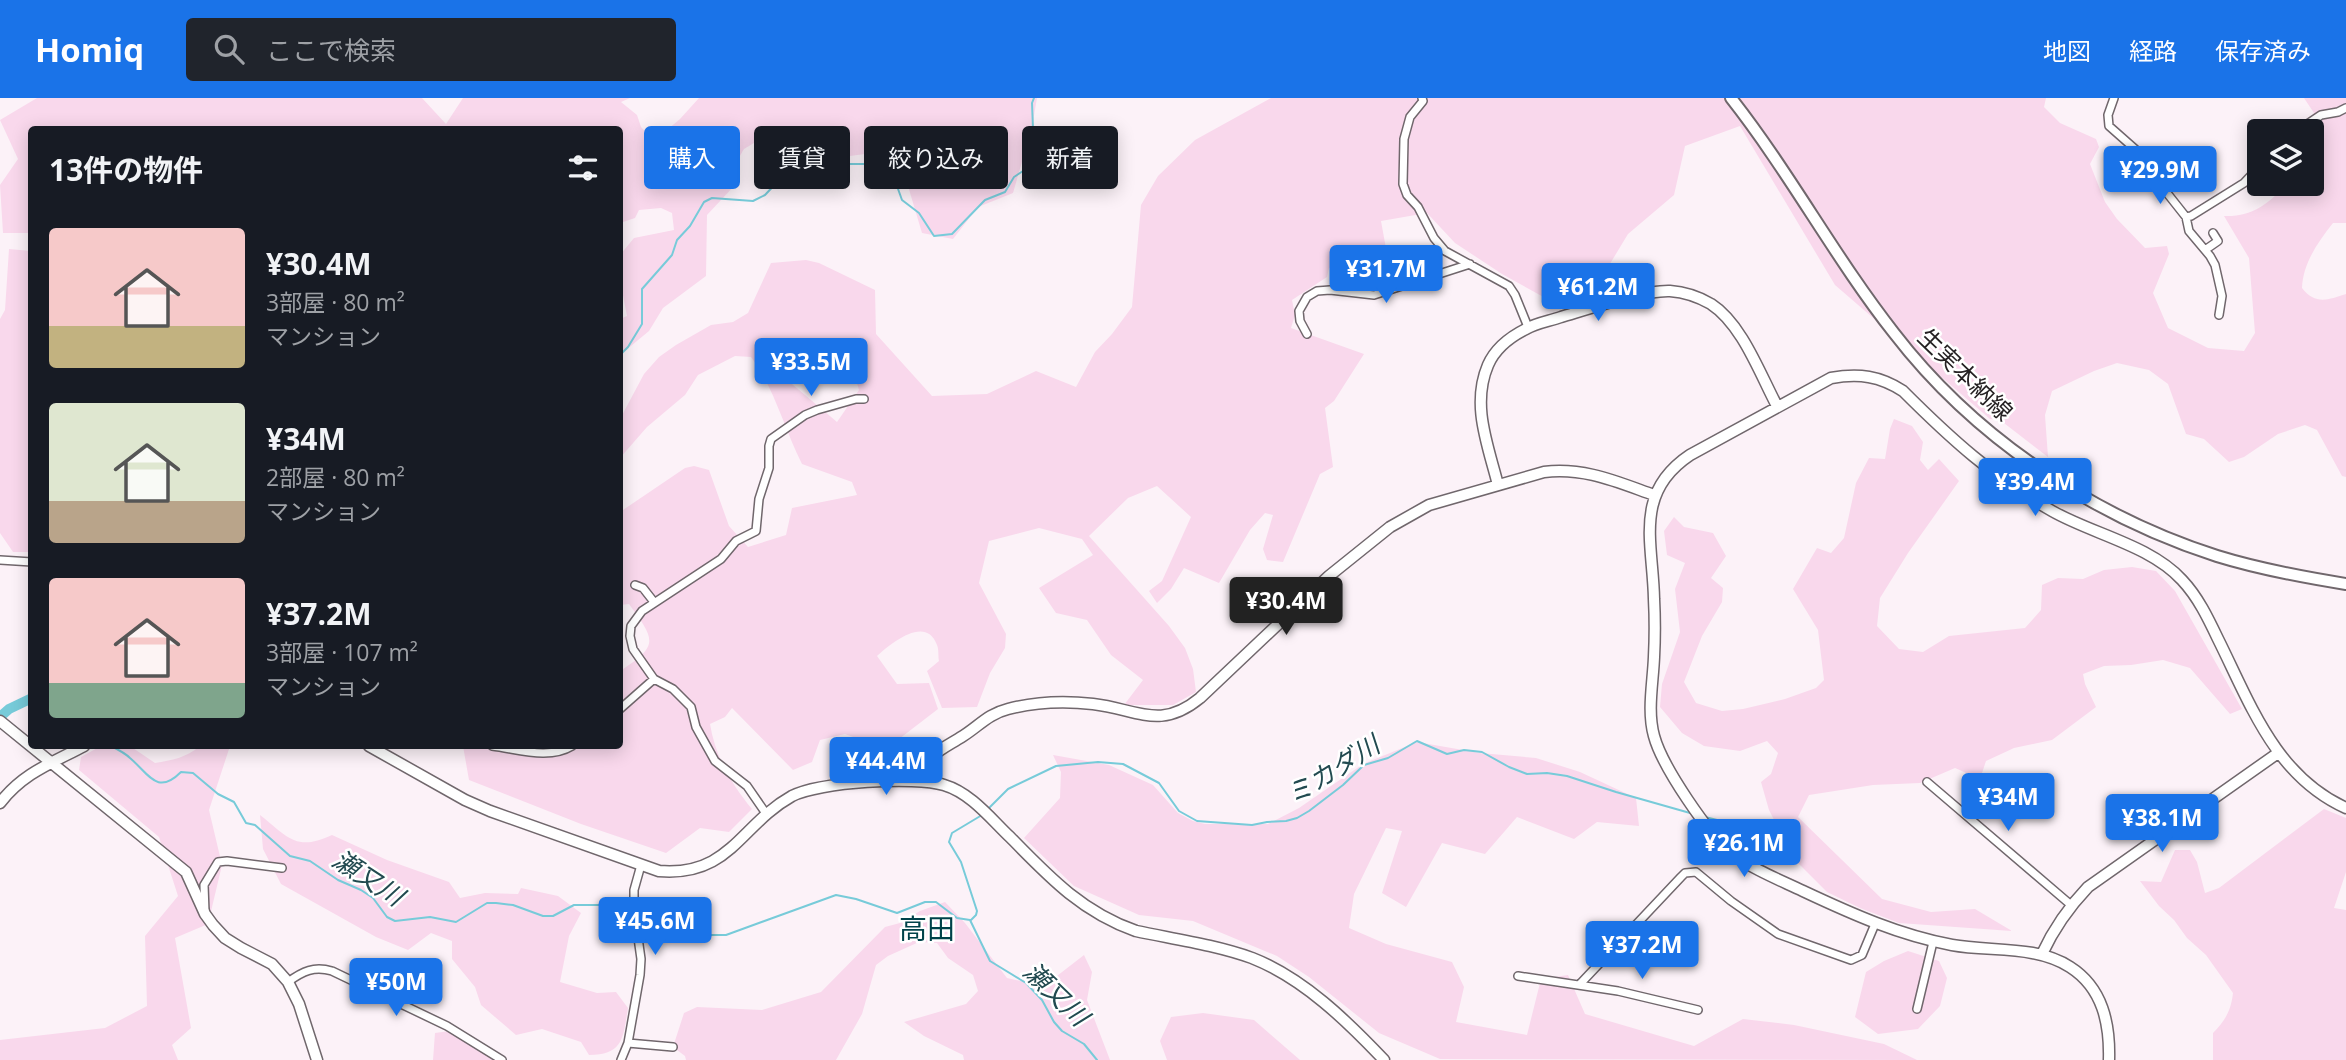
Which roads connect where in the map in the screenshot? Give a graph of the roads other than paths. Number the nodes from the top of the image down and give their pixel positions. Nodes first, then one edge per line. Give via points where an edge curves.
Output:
1 (1422, 98) edge
2 (1731, 98) edge
3 (2114, 98) edge
4 (2346, 108) edge
5 (2315, 119) edge
6 (2247, 180) edge
7 (2186, 217) junction
8 (2213, 233) dead end
9 (2205, 250) junction
10 (1471, 264) junction
11 (2219, 315) dead end
12 (1528, 327) junction
13 (1307, 334) dead end
14 (864, 399) dead end
15 (1777, 406) junction
16 (1498, 485) junction
17 (1654, 495) junction
18 (0, 560) edge
19 (28, 562) edge
20 (2346, 584) edge
21 (635, 585) dead end
22 (654, 603) junction
23 (654, 679) junction
24 (623, 706) edge
25 (0, 722) edge
26 (28, 745) edge
27 (34, 749) edge
28 (78, 749) edge
29 (378, 749) edge
30 (512, 749) edge
31 (567, 749) edge
32 (2278, 753) junction
33 (52, 763) junction
34 (920, 780) junction
35 (1927, 782) dead end
36 (0, 803) edge
37 (2346, 808) edge
38 (767, 815) junction
39 (641, 865) junction
40 (282, 868) dead end
41 (2071, 905) junction
42 (205, 914) junction
43 (1875, 924) junction
44 (1933, 942) junction
45 (2042, 954) junction
46 (1518, 976) dead end
47 (288, 982) junction
48 (1580, 984) junction
49 (1917, 1009) dead end
50 (1698, 1010) dead end
51 (628, 1043) junction
52 (673, 1047) dead end
53 (317, 1060) edge
54 (502, 1060) edge
55 (621, 1060) edge
56 (1384, 1060) edge
57 (2109, 1060) edge

1 - 10 street via 1404,139 1403,184 1445,251
2 - 20 main road, 生実本納線 via 1895,335 1931,377 2011,448 2087,499 2173,541 2266,570
3 - 7 street via 2109,126 2135,149 2153,179
4 - 5 street
6 - 7 street
7 - 9 street via 2189,231
8 - 9 street via 2218,241
9 - 11 street via 2221,292
10 - 12 street via 1508,286
10 - 13 street via 1374,295 1317,290 1299,311
12 - 15 street via 1651,293 1669,291 1697,297 1715,307 1740,334
12 - 16 street via 1506,341 1489,362 1481,387 1479,411
14 - 22 street via 805,415 771,439 756,531
15 - 17 street via 1680,461
15 - 32 street via 1840,376 1865,375 1891,383 1999,478 2053,511 2165,565 2200,604
16 - 17 street via 1544,472 1572,471 1605,477
16 - 34 street via 1429,505 1390,527 1329,576 1183,711 1144,716 1078,703 1005,709 932,755
17 - 43 street via 1648,527 1655,612 1651,714 1662,756 1703,822 1732,853
18 - 19 street
21 - 22 street
22 - 23 street via 639,615 630,631 633,649
23 - 24 street
23 - 38 street via 691,707 696,727 715,761 747,786
25 - 26 street
27 - 33 street
28 - 33 street
29 - 39 street via 465,800
30 - 31 street via 546,754
32 - 37 street via 2313,789
32 - 41 street via 2088,887
33 - 36 street via 30,772
33 - 42 street via 186,872
34 - 38 street via 810,790 792,796
34 - 56 street via 948,786 969,799 1084,906 1136,931 1251,958 1280,971 1315,995
35 - 41 street
38 - 39 street via 720,858 701,867 676,872
39 - 51 street via 634,890 640,975
40 - 42 street via 218,862 204,885
41 - 45 street
42 - 47 street via 225,938 272,964
43 - 44 street
43 - 48 street via 1862,955 1852,960 1778,934 1696,872 1689,872
44 - 45 street
44 - 49 street
45 - 57 street via 2073,969 2092,988 2106,1016
46 - 48 street
47 - 53 street
47 - 54 street via 307,970 332,971 447,1026
48 - 50 street
51 - 52 street
51 - 55 street

